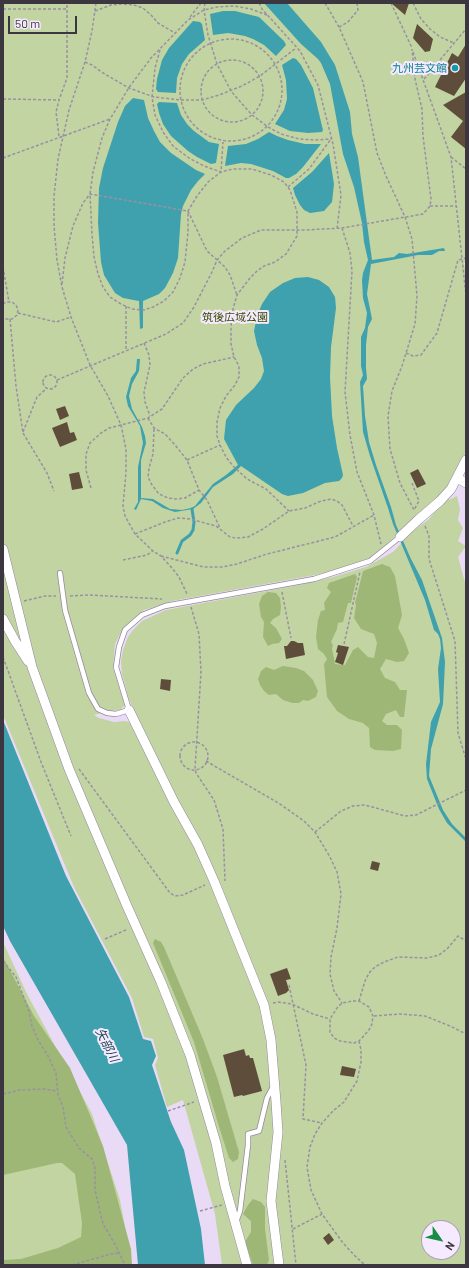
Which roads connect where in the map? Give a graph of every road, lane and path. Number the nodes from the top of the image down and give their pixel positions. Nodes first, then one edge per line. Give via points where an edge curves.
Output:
1 (67, 3) edge
2 (96, 3) edge
3 (201, 3) edge
4 (205, 3) edge
5 (259, 3) edge
6 (325, 3) edge
7 (357, 3) edge
8 (391, 3) edge
9 (413, 3) edge
10 (3, 9) edge
11 (67, 9) junction
12 (204, 10) junction
13 (95, 12) junction
14 (267, 15) junction
15 (188, 20) junction
16 (339, 27) junction
17 (466, 29) edge
18 (175, 33) junction
19 (211, 43) junction
20 (454, 43) junction
21 (160, 48) junction
22 (296, 48) junction
23 (412, 49) junction
24 (85, 62) junction
25 (217, 64) junction
26 (276, 64) junction
27 (260, 76) junction
28 (424, 80) junction
29 (129, 88) junction
30 (231, 91) junction
31 (152, 97) junction
32 (3, 99) edge
33 (59, 100) junction
34 (181, 100) junction
35 (202, 100) junction
36 (252, 115) junction
37 (110, 118) junction
38 (268, 127) junction
39 (63, 135) junction
40 (59, 136) junction
41 (332, 139) junction
42 (223, 142) junction
43 (451, 157) junction
44 (3, 158) edge
45 (466, 169) edge
46 (220, 172) junction
47 (288, 187) junction
48 (90, 194) junction
49 (430, 206) junction
50 (456, 206) junction
51 (188, 211) junction
52 (405, 217) junction
53 (342, 228) junction
54 (337, 229) junction
55 (297, 230) junction
56 (466, 258) edge
57 (217, 260) junction
58 (461, 260) junction
59 (3, 267) edge
60 (62, 287) junction
61 (466, 295) edge
62 (237, 296) junction
63 (9, 302) junction
64 (3, 304) edge
65 (126, 306) junction
66 (18, 313) junction
67 (3, 317) edge
68 (71, 317) junction
69 (10, 319) junction
70 (144, 343) junction
71 (126, 351) junction
72 (406, 353) junction
73 (234, 357) junction
74 (90, 365) junction
75 (57, 380) junction
76 (46, 389) junction
77 (151, 417) junction
78 (148, 418) junction
79 (121, 425) junction
80 (154, 428) junction
81 (23, 433) junction
82 (220, 445) junction
83 (187, 460) junction
84 (466, 460) edge
85 (456, 478) junction
86 (412, 483) dead end
87 (466, 483) edge
88 (91, 488) dead end
89 (199, 490) junction
90 (54, 491) dead end
91 (414, 510) junction
92 (289, 511) junction
93 (374, 514) junction
94 (419, 519) junction
95 (353, 526) junction
96 (221, 529) junction
97 (135, 534) junction
98 (400, 538) joint
99 (387, 548) junction
100 (3, 549) edge
101 (153, 551) junction
102 (161, 556) junction
103 (123, 560) dead end
104 (360, 572) dead end
105 (60, 573) dead end
106 (280, 585) junction
107 (63, 596) junction
108 (166, 599) dead end
109 (189, 601) junction
110 (19, 602) dead end
111 (3, 619) edge
112 (291, 638) dead end
113 (344, 644) dead end
114 (3, 657) edge
115 (32, 667) junction
116 (129, 710) junction
117 (197, 742) junction
118 (466, 758) edge
119 (206, 761) junction
120 (70, 769) junction
121 (195, 769) junction
122 (466, 790) edge
123 (315, 832) junction
124 (71, 836) dead end
125 (214, 882) junction
126 (225, 882) dead end
127 (136, 925) junction
128 (104, 939) dead end
129 (466, 941) edge
130 (3, 961) edge
131 (288, 985) dead end
132 (359, 1001) junction
133 (342, 1003) junction
134 (292, 1004) junction
135 (264, 1005) junction
136 (373, 1016) junction
137 (330, 1019) junction
138 (466, 1034) edge
139 (359, 1041) junction
140 (275, 1084) junction
141 (57, 1091) junction
142 (3, 1094) edge
143 (203, 1098) junction
144 (168, 1111) dead end
145 (322, 1123) junction
146 (275, 1159) junction
147 (229, 1203) junction
148 (200, 1211) dead end
149 (322, 1214) junction
150 (235, 1224) junction
151 (294, 1229) junction
152 (119, 1253) junction
153 (72, 1265) edge
154 (125, 1265) edge
155 (247, 1265) edge
156 (279, 1265) edge
157 (296, 1265) edge
158 (365, 1265) edge

1 - 11 path
2 - 13 path
3 - 15 path
4 - 12 path
5 - 14 path
6 - 16 path
7 - 16 path via 358,10 348,22
8 - 23 path
9 - 20 path via 421,19 430,29
10 - 11 path
11 - 33 path via 67,78
12 - 14 path via 234,6
12 - 15 path
12 - 19 path
13 - 18 path via 111,5 134,5 143,8 158,23
13 - 24 path
14 - 22 path
15 - 18 path
16 - 52 path via 363,82 377,153
17 - 20 path
18 - 21 path
19 - 25 path
19 - 26 path via 228,38 246,40 262,48
19 - 34 path via 197,52 186,64 180,80
20 - 28 path
21 - 29 path
21 - 31 path
22 - 26 path
22 - 41 path via 318,85
23 - 28 path
23 - 49 path via 422,110
24 - 29 path
24 - 39 path
25 - 27 path via 226,60 237,60 247,63
25 - 30 path
25 - 35 path via 203,80
26 - 27 path
26 - 38 path via 282,77 283,95 278,112
27 - 30 path
27 - 36 path via 263,99
28 - 43 path
29 - 31 path
29 - 37 path
30 - 35 path
30 - 36 path
31 - 34 path
31 - 46 path via 155,115 173,146 189,158
32 - 33 path
33 - 40 path via 56,112
34 - 35 path
34 - 42 path via 184,112 193,126 206,136
35 - 36 path via 206,109 222,121 242,121
36 - 38 path
37 - 39 path
37 - 48 path via 93,172
38 - 41 path via 299,139
38 - 42 path via 254,137 238,142
39 - 40 path
39 - 60 path via 54,196 54,226
40 - 44 path
41 - 47 path via 309,169
41 - 54 path via 341,195
42 - 46 path
43 - 45 path
43 - 50 path
46 - 47 path via 252,169 271,175
46 - 51 path via 208,182
47 - 55 path via 297,212
48 - 51 path
48 - 60 path via 73,226 65,258
48 - 65 path via 94,257 98,274 103,288 110,297
49 - 50 path
49 - 52 path via 423,214
50 - 58 path
51 - 57 path via 207,251
51 - 65 path via 185,262 173,292 153,307 144,310
52 - 53 path
52 - 72 path via 412,238 417,296 415,324
53 - 54 path
53 - 93 path via 350,252 352,271 346,392 350,435 357,472
54 - 55 path
55 - 57 path via 261,230 242,238
55 - 62 path via 297,236 286,254 257,271
56 - 58 path
57 - 62 path via 230,275
57 - 70 path via 194,307 183,322 166,334
58 - 61 path
58 - 72 path via 458,260 437,333 421,355
59 - 63 path
60 - 68 path
62 - 73 path via 231,328
63 - 64 path
63 - 66 path via 16,305
65 - 71 path
66 - 68 path via 56,322
66 - 69 path
67 - 69 path
68 - 74 path
69 - 81 path
70 - 71 path
70 - 77 path via 150,365 144,392
71 - 74 path
72 - 91 path via 392,391 388,416 389,442 400,483
73 - 77 path via 193,369 183,378 162,409
73 - 82 path via 239,366 238,377 220,408 217,436
74 - 75 path
74 - 79 path
75 - 76 path via 55,387 51,390
75 - 76 path via 51,375 45,377 42,383
76 - 81 path via 37,397
77 - 78 path
78 - 79 path
78 - 80 path
79 - 88 path via 100,433 90,443 86,454 86,470
79 - 97 path via 126,449 123,506 125,516
80 - 83 path via 165,434
80 - 89 path via 153,454 148,477 159,494 176,500
81 - 90 path via 47,473
82 - 83 path
82 - 92 path via 238,471 266,489
83 - 89 path
84 - 85 street
85 - 87 street
85 - 94 street via 440,501
86 - 91 path via 419,501
89 - 96 path
91 - 94 path
92 - 95 path via 331,499 342,505
92 - 96 path via 248,537 236,538
93 - 95 path
93 - 99 path via 381,544
94 - 98 street
94 - 118 path via 429,536 429,559 455,641 458,733
95 - 102 path via 335,537 222,567 204,567
96 - 97 path via 198,520 178,518
97 - 101 path
98 - 99 lane
99 - 106 lane via 370,561 314,579
100 - 115 street
101 - 102 path
101 - 103 path via 147,555
102 - 109 path via 179,577
104 - 113 path
105 - 107 lane
106 - 109 lane
106 - 112 path
107 - 108 path
107 - 110 path via 46,596
107 - 116 lane via 80,664 89,693 98,709 116,714
109 - 116 lane via 164,606 142,616 125,630 116,667
109 - 117 path via 199,634 201,672
111 - 115 street
114 - 124 path
115 - 120 street
116 - 125 street via 198,845
117 - 119 path via 206,750
117 - 121 path
117 - 121 path via 184,745 180,755 183,765
119 - 121 path
119 - 123 path via 280,804
120 - 125 path via 81,770 150,866 175,896
120 - 127 street
121 - 126 path via 214,800 223,829
122 - 123 path via 416,815 405,816 365,805 353,806 341,810
123 - 133 path via 337,872 341,894 330,974 334,991
125 - 135 street
127 - 128 path
127 - 143 street via 176,1019
129 - 132 path via 458,936 439,955 427,958 398,957 375,967 369,973
130 - 141 path via 16,977 22,991 32,1026 56,1073
131 - 134 path
132 - 133 path
132 - 136 path via 369,1007
133 - 137 path
134 - 135 path via 278,1002
134 - 137 path
134 - 145 path via 306,1065 303,1119
135 - 140 street via 271,1040
136 - 138 path via 425,1016
136 - 139 path via 369,1030
137 - 139 path via 330,1032 334,1038 354,1043
139 - 145 path via 361,1062 357,1081 344,1102
140 - 146 street via 278,1132
140 - 150 lane via 267,1098 259,1131 248,1134 240,1211
141 - 142 path via 20,1090
141 - 152 path via 66,1127 79,1148 92,1159 95,1168 95,1190 103,1224
143 - 144 path
143 - 147 street
145 - 149 path via 310,1147 307,1167 311,1190
146 - 151 path via 285,1160
146 - 156 street via 271,1201
147 - 148 path
147 - 150 street
149 - 151 path
149 - 158 path via 343,1243
150 - 155 street
151 - 157 path
152 - 153 path
152 - 154 path

